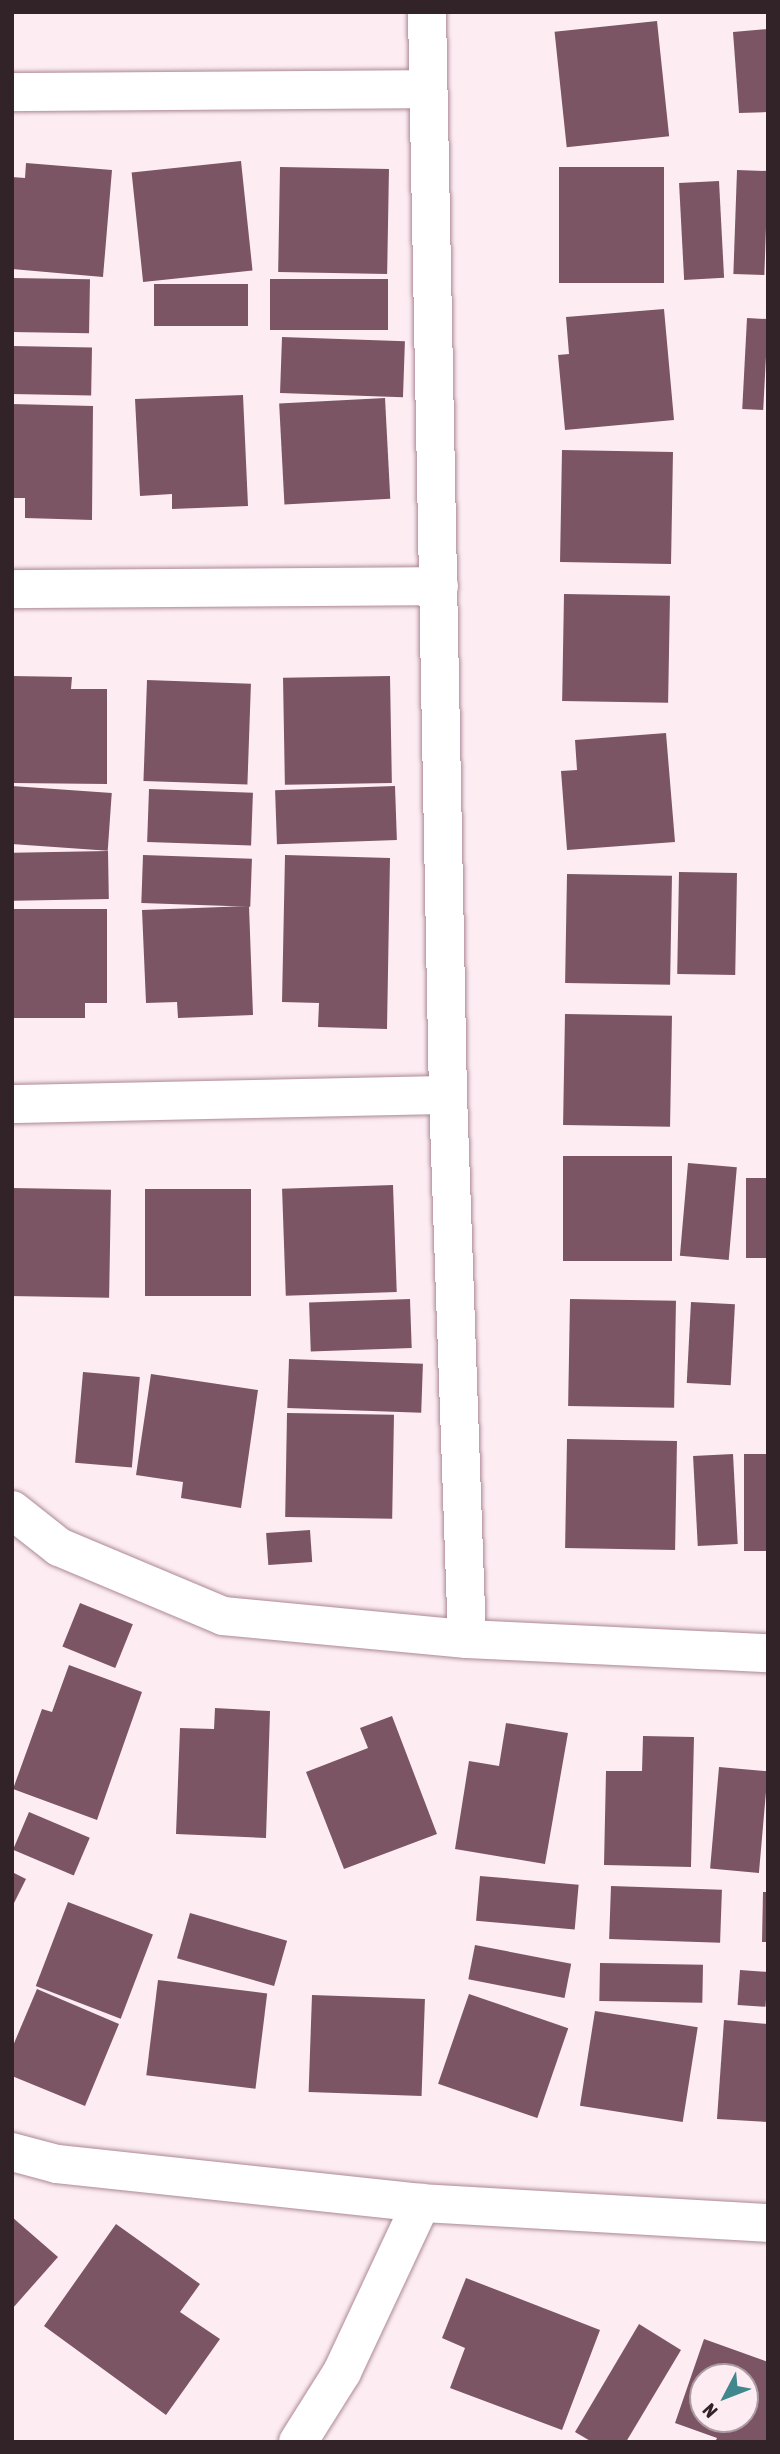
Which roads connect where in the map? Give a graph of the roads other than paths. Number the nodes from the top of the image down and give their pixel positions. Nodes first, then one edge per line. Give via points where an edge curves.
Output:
1 (427, 12) edge
2 (426, 89) junction
3 (12, 92) edge
4 (439, 586) junction
5 (12, 589) edge
6 (448, 1095) junction
7 (12, 1104) edge
8 (12, 1510) edge
9 (467, 1639) junction
10 (768, 1653) edge
11 (12, 2152) edge
12 (421, 2203) junction
13 (768, 2223) edge
14 (298, 2442) edge

1 - 2 street
2 - 3 street
2 - 4 street
4 - 5 street
4 - 6 street
6 - 7 street
6 - 9 street
8 - 9 street via 60,1547 223,1616
9 - 10 street
11 - 12 street via 57,2164
12 - 13 street
12 - 14 street via 342,2372

